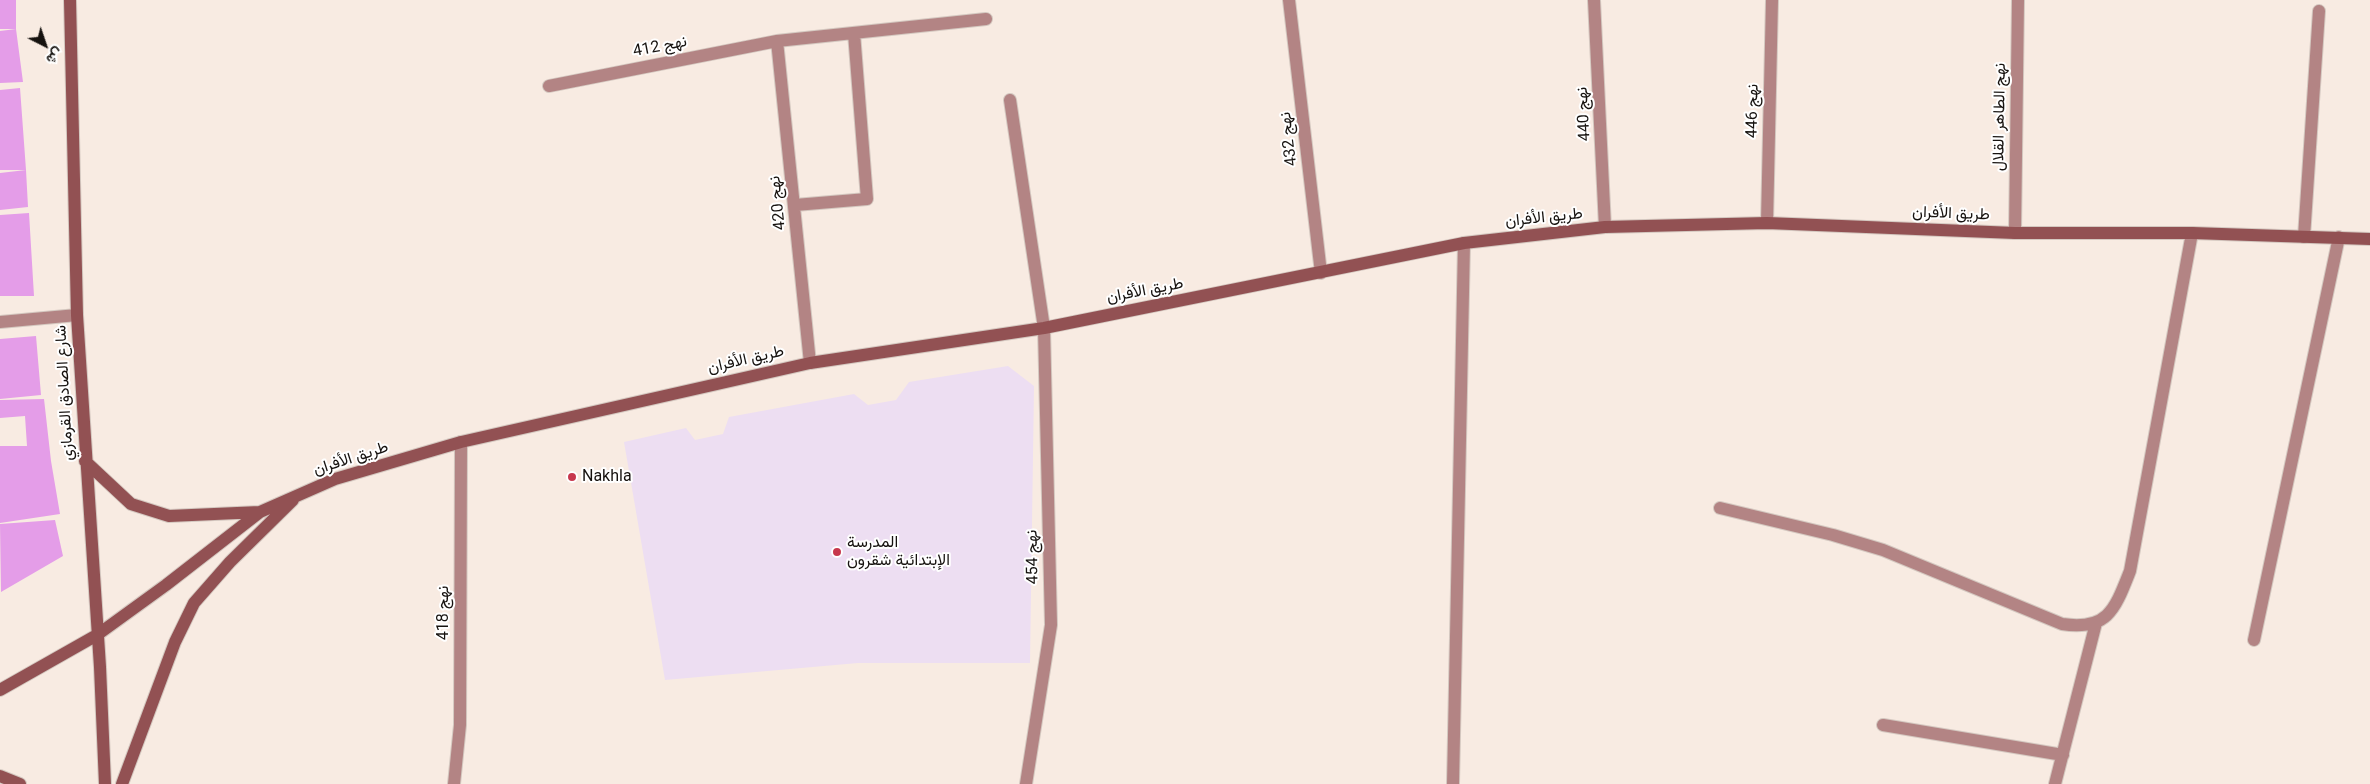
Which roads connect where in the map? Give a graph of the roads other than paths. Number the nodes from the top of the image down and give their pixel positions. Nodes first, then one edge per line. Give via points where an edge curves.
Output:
1 (70, 0) edge
2 (1289, 0) edge
3 (1594, 0) edge
4 (1772, 0) edge
5 (2018, 0) edge
6 (2319, 11) dead end
7 (986, 19) dead end
8 (854, 33) junction
9 (777, 41) junction
10 (549, 86) dead end
11 (1010, 100) dead end
12 (795, 206) junction
13 (1767, 223) junction
14 (1605, 228) junction
15 (2015, 233) junction
16 (2192, 233) junction
17 (2339, 237) junction
18 (2304, 238) junction
19 (2370, 239) edge
20 (1464, 243) junction
21 (1321, 273) junction
22 (77, 315) junction
23 (0, 322) edge
24 (1044, 328) junction
25 (810, 362) junction
26 (461, 442) junction
27 (85, 461) junction
28 (298, 495) junction
29 (1720, 508) dead end
30 (260, 512) junction
31 (2096, 623) junction
32 (97, 636) junction
33 (2254, 640) dead end
34 (0, 690) edge
35 (1883, 724) dead end
36 (2064, 755) junction
37 (0, 776) edge
38 (20, 784) edge
39 (105, 784) edge
40 (122, 784) edge
41 (454, 784) edge
42 (1026, 784) edge
43 (1453, 784) edge
44 (2055, 784) edge

1 - 22 main road, شارع الصادق القرمازي
2 - 21 street, نهج 432
3 - 14 street, نهج 440
4 - 13 street, نهج 446
5 - 15 street, نهج الطاهر القلال
6 - 18 street
7 - 8 street, نهج 412
8 - 9 street, نهج 412
8 - 12 street via 867,199
9 - 10 street, نهج 412
9 - 12 street, نهج 420
11 - 24 street, نهج 454
12 - 25 street, نهج 420
13 - 14 main road, طريق الأفران
13 - 15 main road, طريق الأفران
14 - 20 main road, طريق الأفران
15 - 16 main road, طريق الأفران
16 - 18 main road, طريق الأفران
16 - 31 street via 2130,571 2118,602 2107,617
17 - 18 main road, طريق الأفران
17 - 19 main road, طريق الأفران
17 - 33 street
20 - 21 main road, طريق الأفران
20 - 43 street
21 - 24 main road, طريق الأفران
22 - 23 street
22 - 27 main road, شارع الصادق القرمازي
24 - 25 main road, طريق الأفران
24 - 42 street, نهج 454 via 1051,625
25 - 26 main road, طريق الأفران
26 - 28 main road, طريق الأفران via 335,479
26 - 41 street, نهج 418 via 460,725
27 - 30 main road via 131,504 169,516
27 - 32 main road, شارع الصادق القرمازي
28 - 30 main road, طريق الأفران
28 - 40 main road via 230,562 194,603
29 - 31 street via 1883,550 2062,624 2080,626
30 - 32 main road, طريق الأفران
31 - 36 street
32 - 34 main road, طريق الأفران
32 - 39 main road, شارع الصادق القرمازي
35 - 36 street
36 - 44 street
37 - 38 main road

